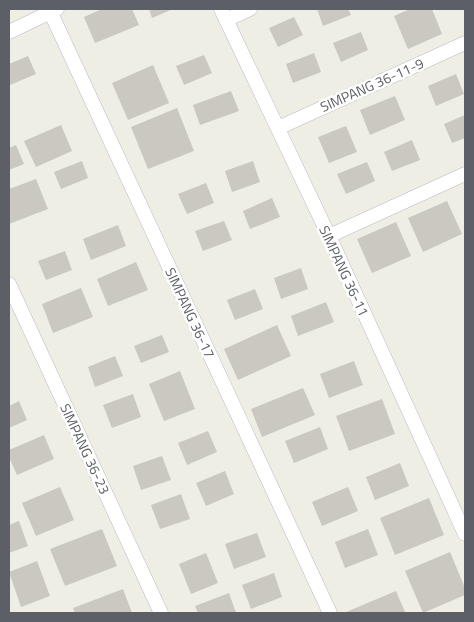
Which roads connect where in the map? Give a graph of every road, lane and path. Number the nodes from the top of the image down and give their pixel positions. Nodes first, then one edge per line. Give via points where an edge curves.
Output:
1 (250, 9) edge
2 (52, 10) edge
3 (223, 14) edge
4 (9, 32) edge
5 (465, 43) edge
6 (278, 128) junction
7 (465, 174) edge
8 (329, 236) junction
9 (9, 284) edge
10 (465, 534) edge
11 (161, 613) edge
12 (330, 613) edge

1 - 3 street
2 - 4 street
2 - 12 street, SIMPANG 36-17
3 - 6 street, SIMPANG 36-11
5 - 6 street, SIMPANG 36-11-9
6 - 8 street, SIMPANG 36-11
7 - 8 street
8 - 10 street, SIMPANG 36-11
9 - 11 street, SIMPANG 36-23

